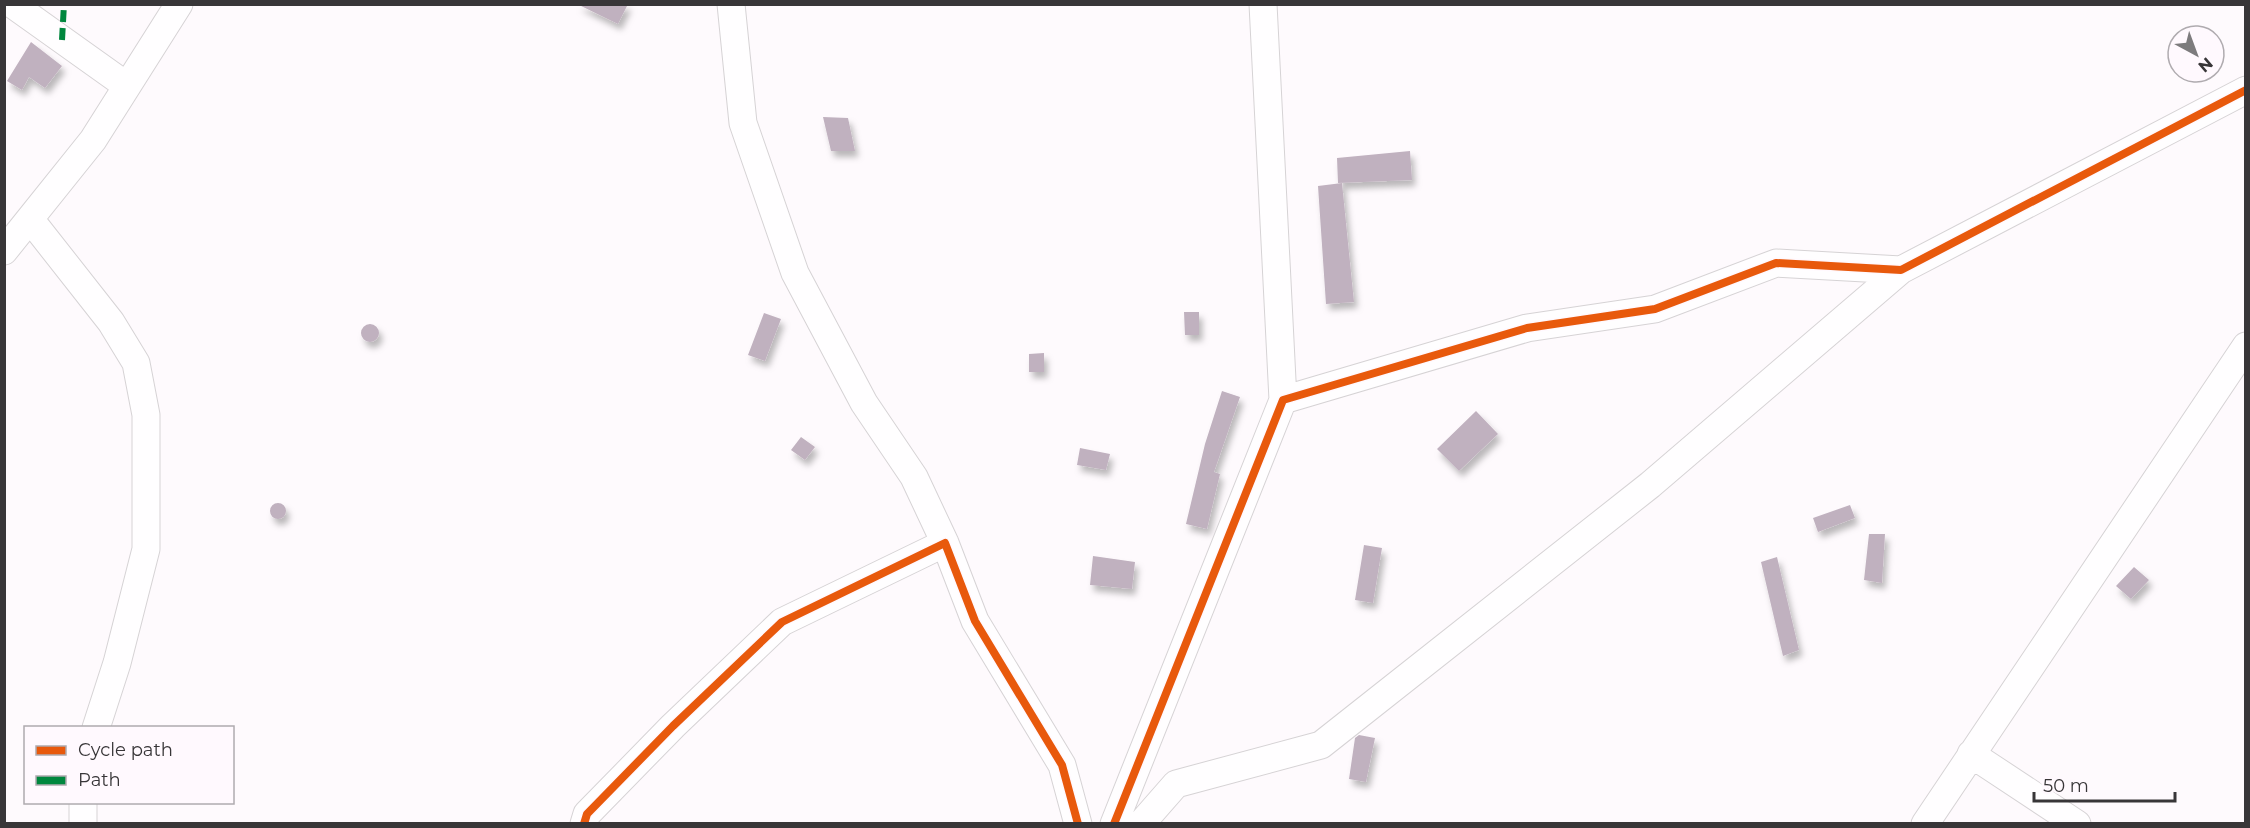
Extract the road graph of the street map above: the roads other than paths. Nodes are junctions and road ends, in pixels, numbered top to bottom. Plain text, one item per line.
1 (12, 4) edge
2 (179, 4) edge
3 (731, 4) edge
4 (1263, 4) edge
5 (127, 86) junction
6 (2246, 90) edge
7 (30, 219) junction
8 (4, 251) edge
9 (1901, 270) junction
10 (2244, 352) edge
11 (1283, 400) junction
12 (945, 543) junction
13 (97, 726) edge
14 (1971, 754) junction
15 (83, 804) edge
16 (83, 824) edge
17 (584, 824) edge
18 (1078, 824) edge
19 (1114, 824) edge
20 (1141, 824) edge
21 (1925, 824) edge
22 (2077, 824) edge

1 - 5 street
2 - 5 street
3 - 12 street
4 - 11 street
5 - 7 street
6 - 9 street
7 - 8 street
7 - 13 street
9 - 11 street
9 - 20 street
10 - 14 street
11 - 19 street
12 - 17 street
12 - 18 street
14 - 21 street
14 - 22 street
15 - 16 street

